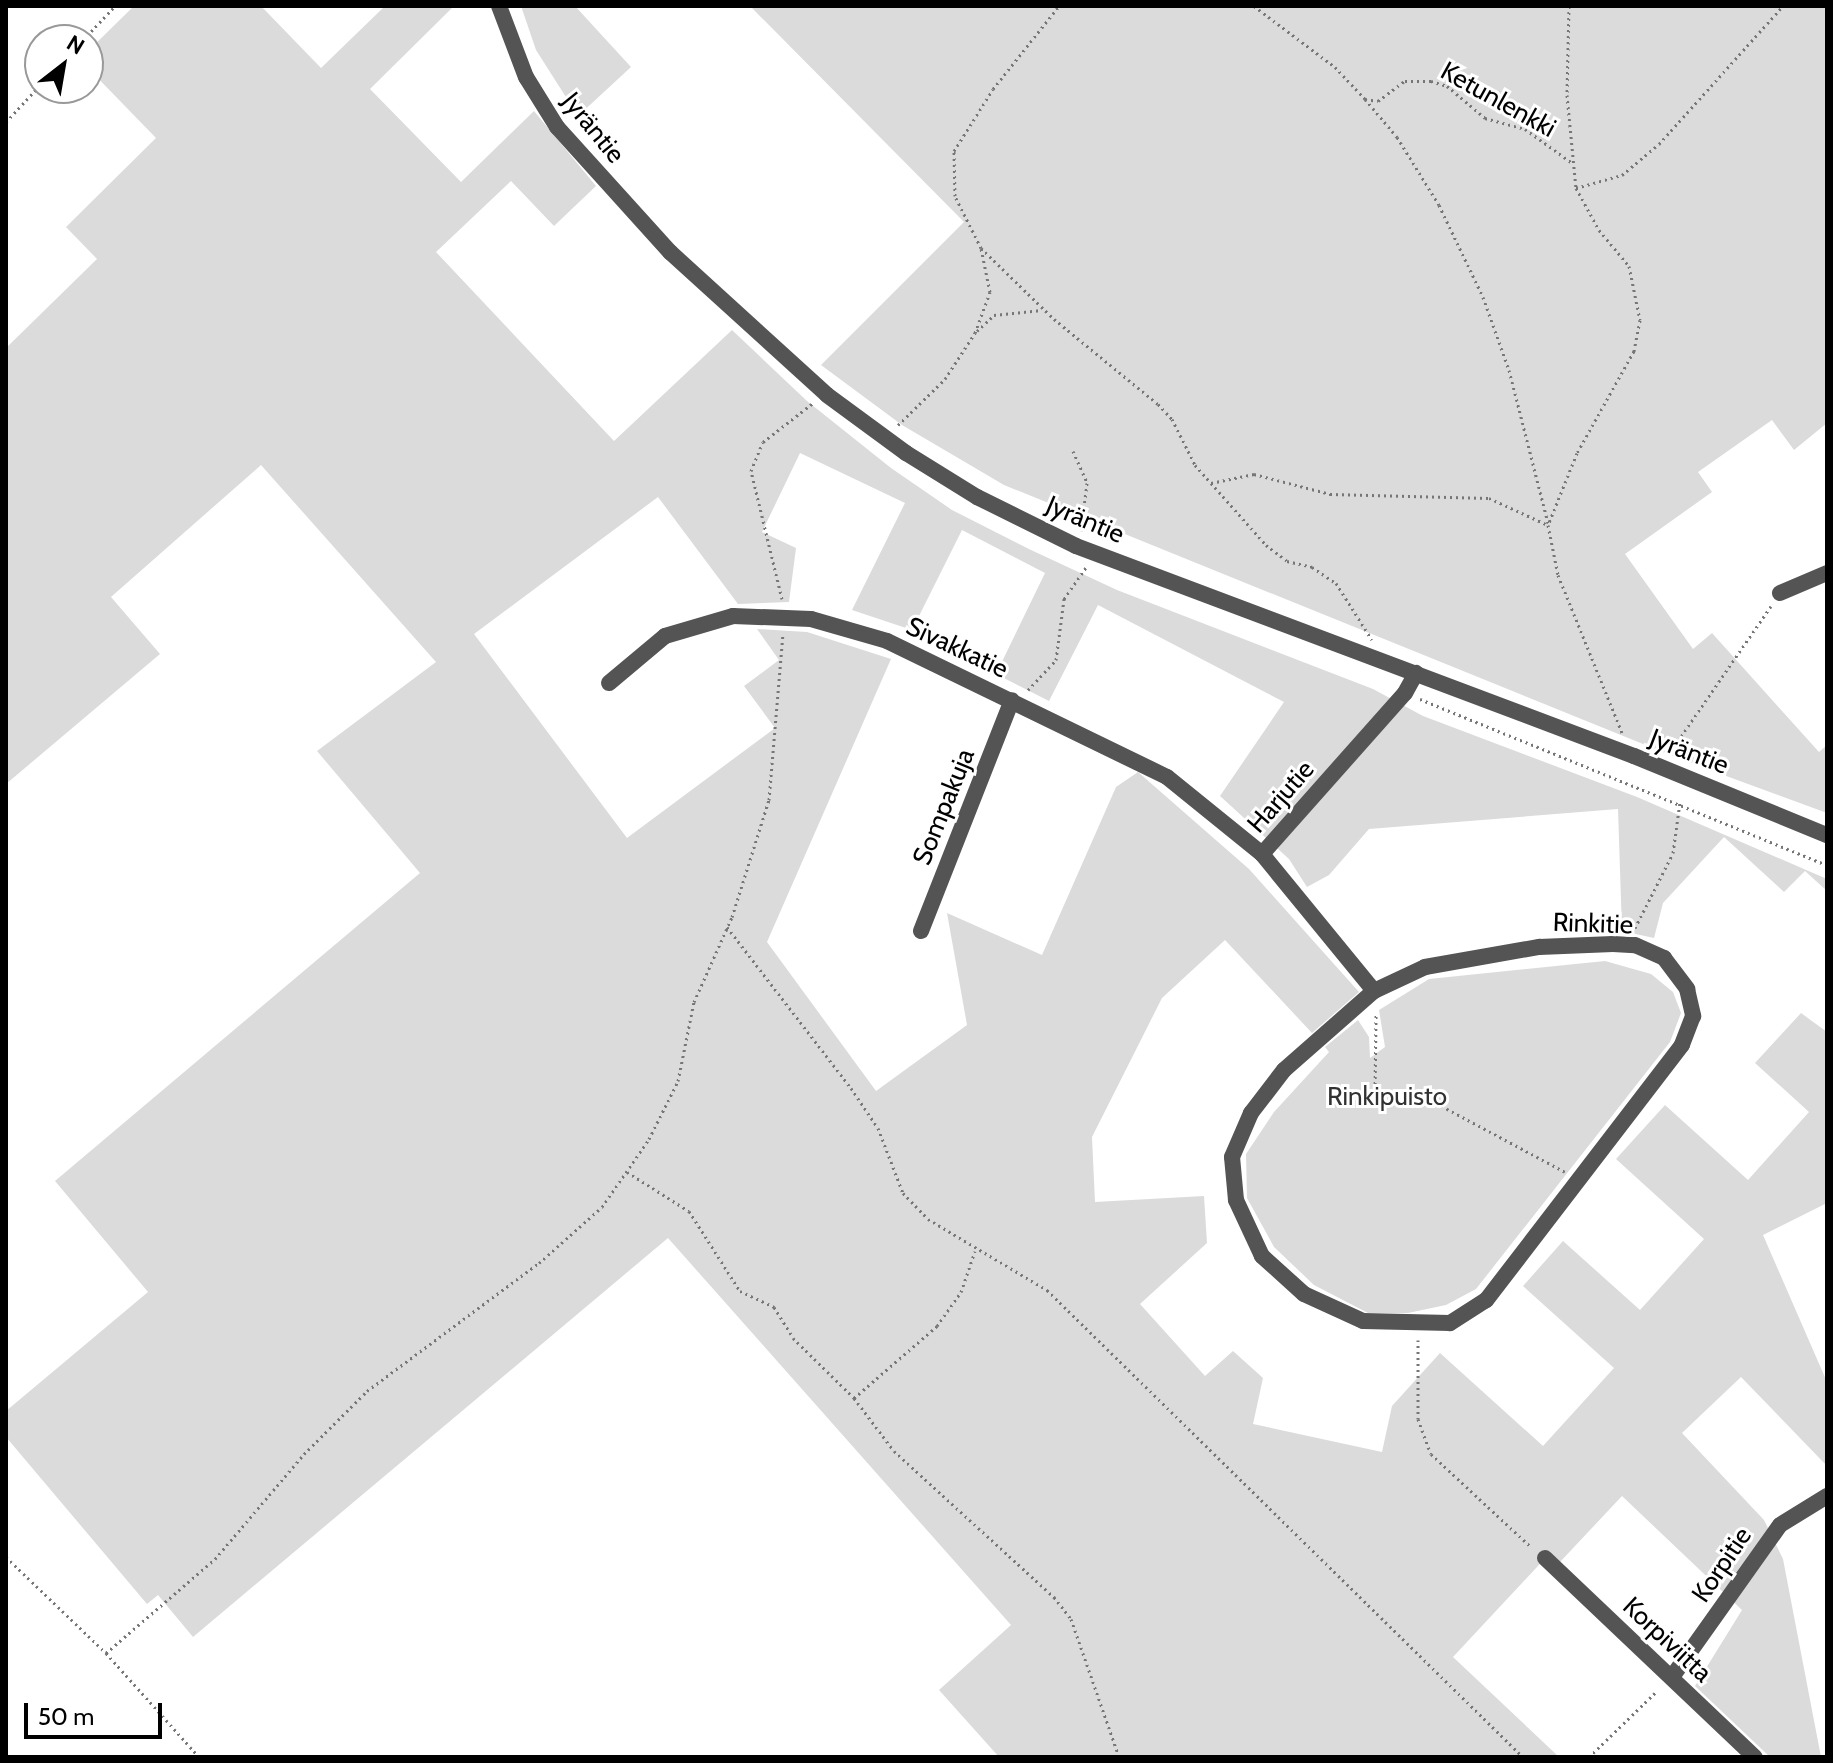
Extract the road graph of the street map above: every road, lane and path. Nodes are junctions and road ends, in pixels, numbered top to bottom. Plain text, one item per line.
1 (115, 6) edge
2 (499, 6) edge
3 (1059, 6) edge
4 (1254, 6) edge
5 (1569, 6) edge
6 (1783, 6) edge
7 (98, 24) edge
8 (1365, 99) junction
9 (24, 102) edge
10 (6, 122) edge
11 (1571, 162) junction
12 (1576, 188) junction
13 (981, 248) junction
14 (1045, 310) junction
15 (975, 333) junction
16 (827, 395) junction
17 (878, 436) junction
18 (1073, 451) dead end
19 (1211, 483) junction
20 (1548, 525) junction
21 (1076, 546) junction
22 (1094, 552) junction
23 (1827, 573) edge
24 (1780, 593) joint
25 (784, 618) junction
26 (1384, 661) junction
27 (1416, 673) junction
28 (609, 683) dead end
29 (1405, 693) junction
30 (1016, 702) junction
31 (1634, 756) junction
32 (1663, 767) junction
33 (1680, 802) junction
34 (1827, 835) edge
35 (1262, 854) junction
36 (1827, 865) edge
37 (727, 927) junction
38 (921, 931) dead end
39 (1635, 945) junction
40 (1372, 993) junction
41 (1375, 1090) dead end
42 (1436, 1103) dead end
43 (627, 1172) junction
44 (1578, 1180) junction
45 (975, 1251) junction
46 (1419, 1325) junction
47 (854, 1398) junction
48 (1827, 1496) edge
49 (6, 1557) edge
50 (1545, 1558) joint
51 (106, 1653) junction
52 (1672, 1677) junction
53 (199, 1757) edge
54 (1119, 1757) edge
55 (1523, 1757) edge
56 (1589, 1757) edge
57 (1755, 1757) edge

1 - 7 path
2 - 16 street, Jyräntie
3 - 13 path
4 - 8 path
5 - 11 path
6 - 12 path
8 - 11 path, Ketunlenkki
8 - 20 path
9 - 10 path
11 - 12 path
12 - 20 path
13 - 14 path
13 - 15 path
14 - 15 path
14 - 19 path
15 - 17 path
16 - 17 street, Jyräntie
16 - 25 path
17 - 21 street, Jyräntie
18 - 21 path
19 - 20 path
19 - 26 path
20 - 31 path
21 - 22 street, Jyräntie
22 - 26 street, Jyräntie
22 - 30 path
23 - 24 street
24 - 32 path
25 - 28 street, Sivakkatie
25 - 30 street, Sivakkatie
25 - 37 path
26 - 27 street, Jyräntie
27 - 29 street, Harjutie
27 - 31 street, Jyräntie
29 - 33 path
29 - 35 street, Harjutie
30 - 35 street, Sivakkatie
30 - 38 street, Sompakuja
31 - 32 street, Jyräntie
32 - 34 street, Jyräntie
33 - 36 path
33 - 39 path
35 - 40 street, Harjutie
37 - 43 path
37 - 45 path
39 - 40 street, Rinkitie
39 - 44 street, Rinkitie
40 - 41 path
40 - 46 street, Rinkitie
42 - 44 path
43 - 47 path
43 - 51 path
44 - 46 street, Rinkitie
45 - 47 path
45 - 55 path
46 - 50 path
47 - 54 path
48 - 52 street, Korpitie
49 - 51 path
50 - 52 street, Korpiviitta
51 - 53 path
52 - 56 path
52 - 57 street, Korpiviitta

